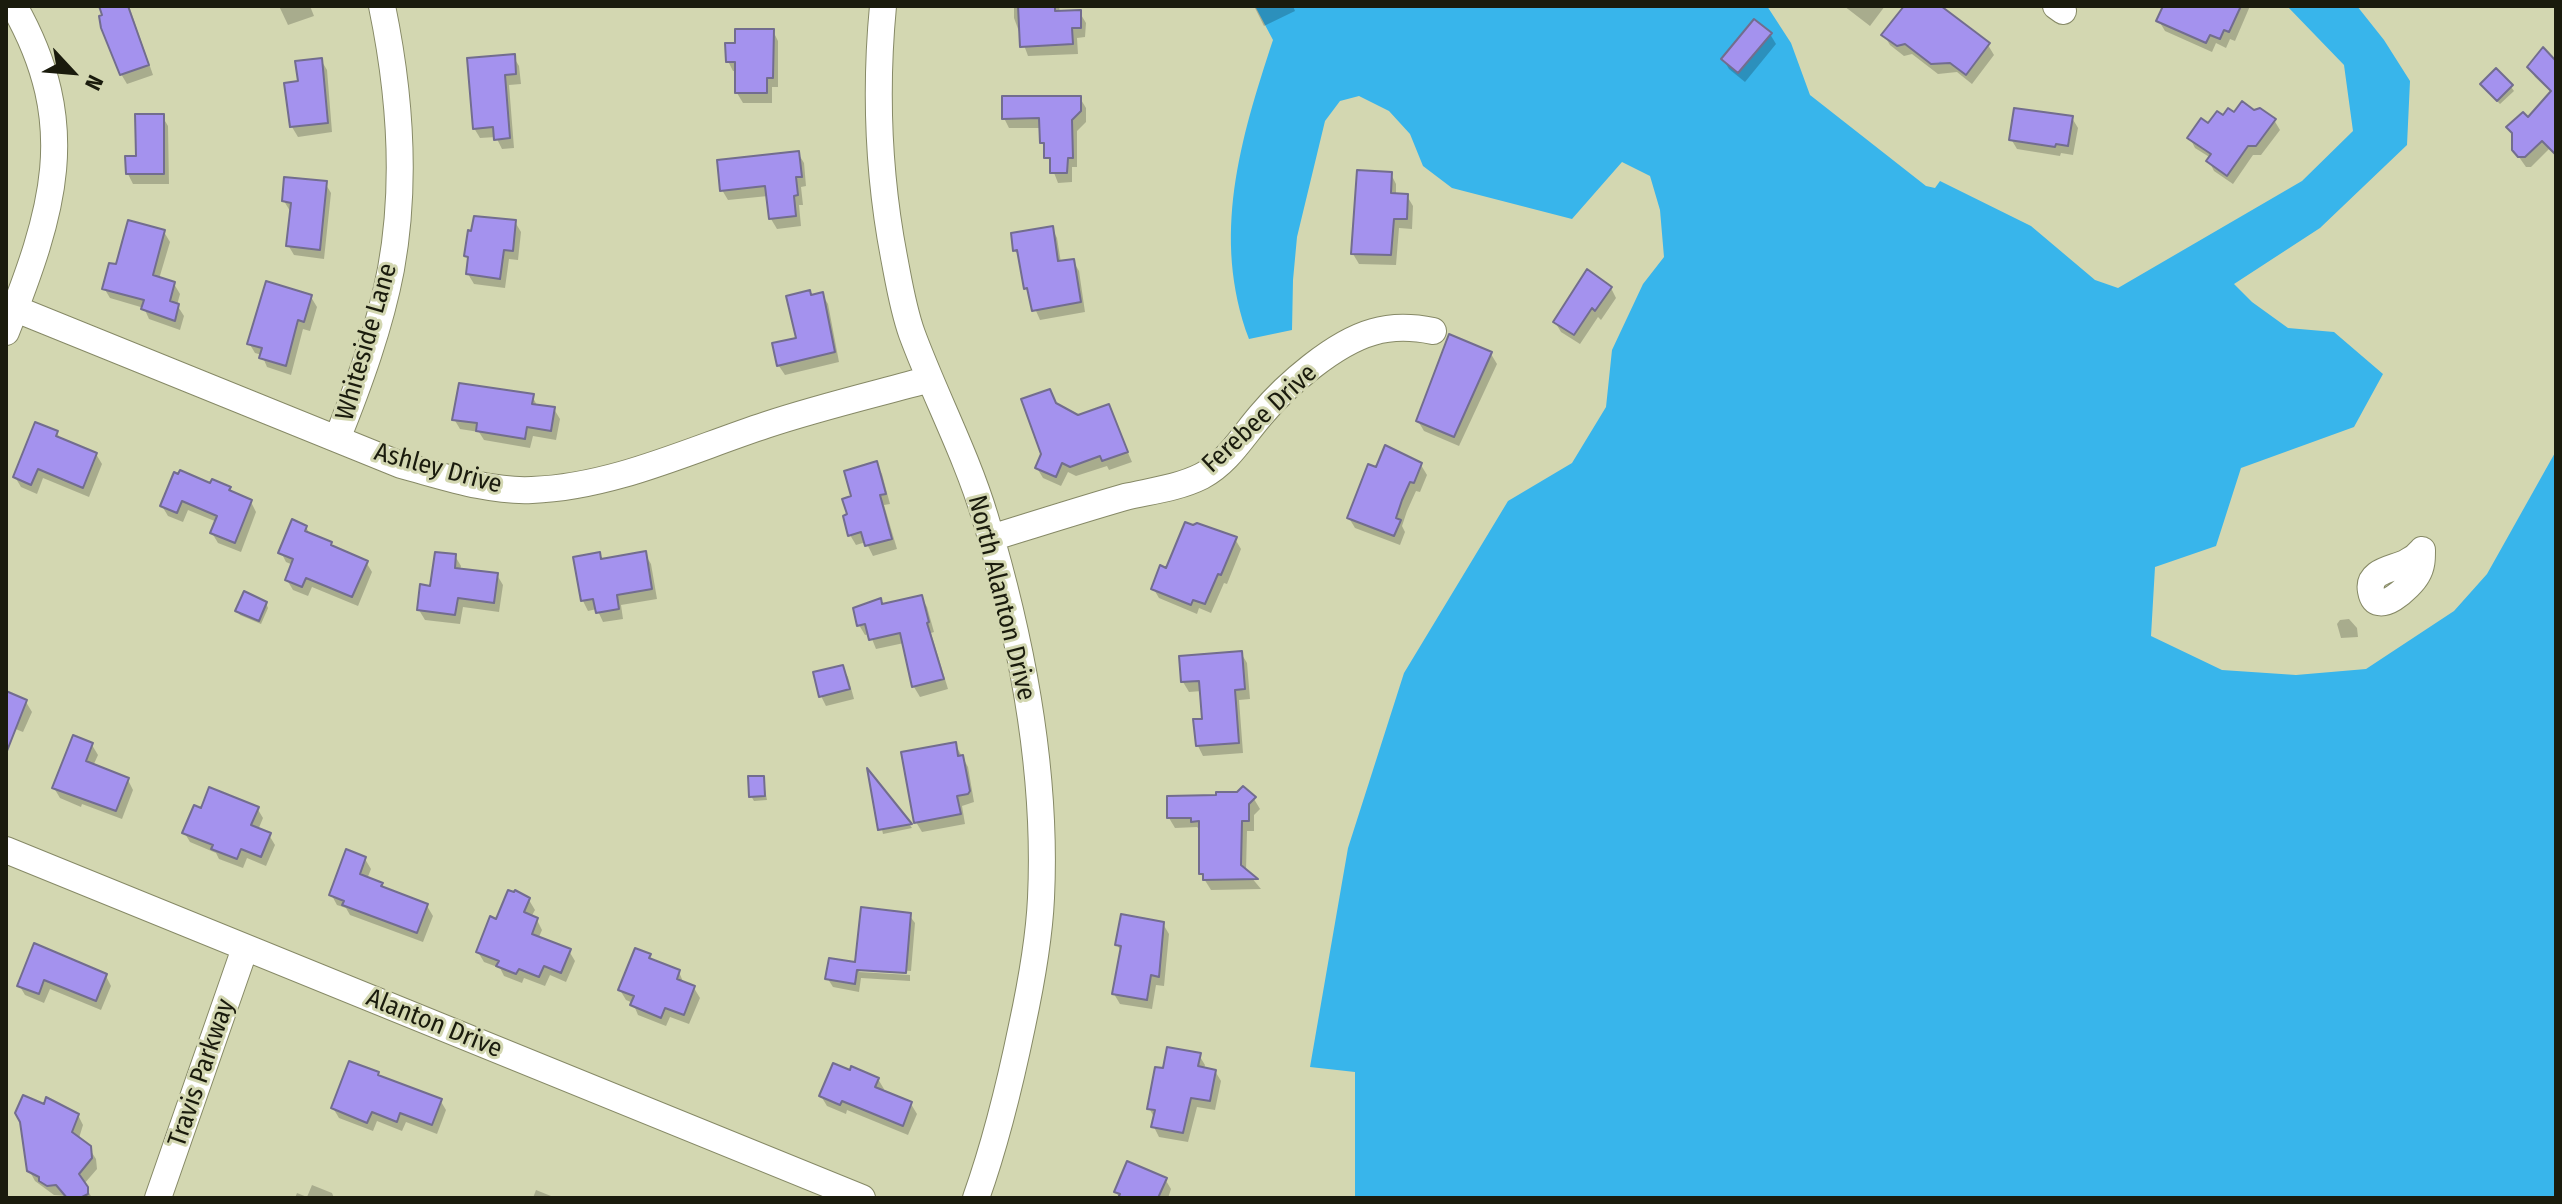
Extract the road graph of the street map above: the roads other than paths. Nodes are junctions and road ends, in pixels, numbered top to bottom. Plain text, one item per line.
1 (14, 6) edge
2 (382, 6) edge
3 (883, 6) edge
4 (9, 315) edge
5 (1433, 331) dead end
6 (930, 379) junction
7 (337, 439) junction
8 (991, 538) junction
9 (6, 850) edge
10 (245, 948) junction
11 (158, 1198) edge
12 (862, 1198) edge
13 (976, 1198) edge

1 - 4 street
2 - 7 street, Whiteside Lane
3 - 6 street, North Alanton Drive
4 - 7 street, Ashley Drive
5 - 8 street, Ferebee Drive
6 - 7 street, Ashley Drive
6 - 8 street, North Alanton Drive
8 - 13 street, North Alanton Drive
9 - 10 street, Alanton Drive
10 - 11 street, Travis Parkway
10 - 12 street, Alanton Drive

